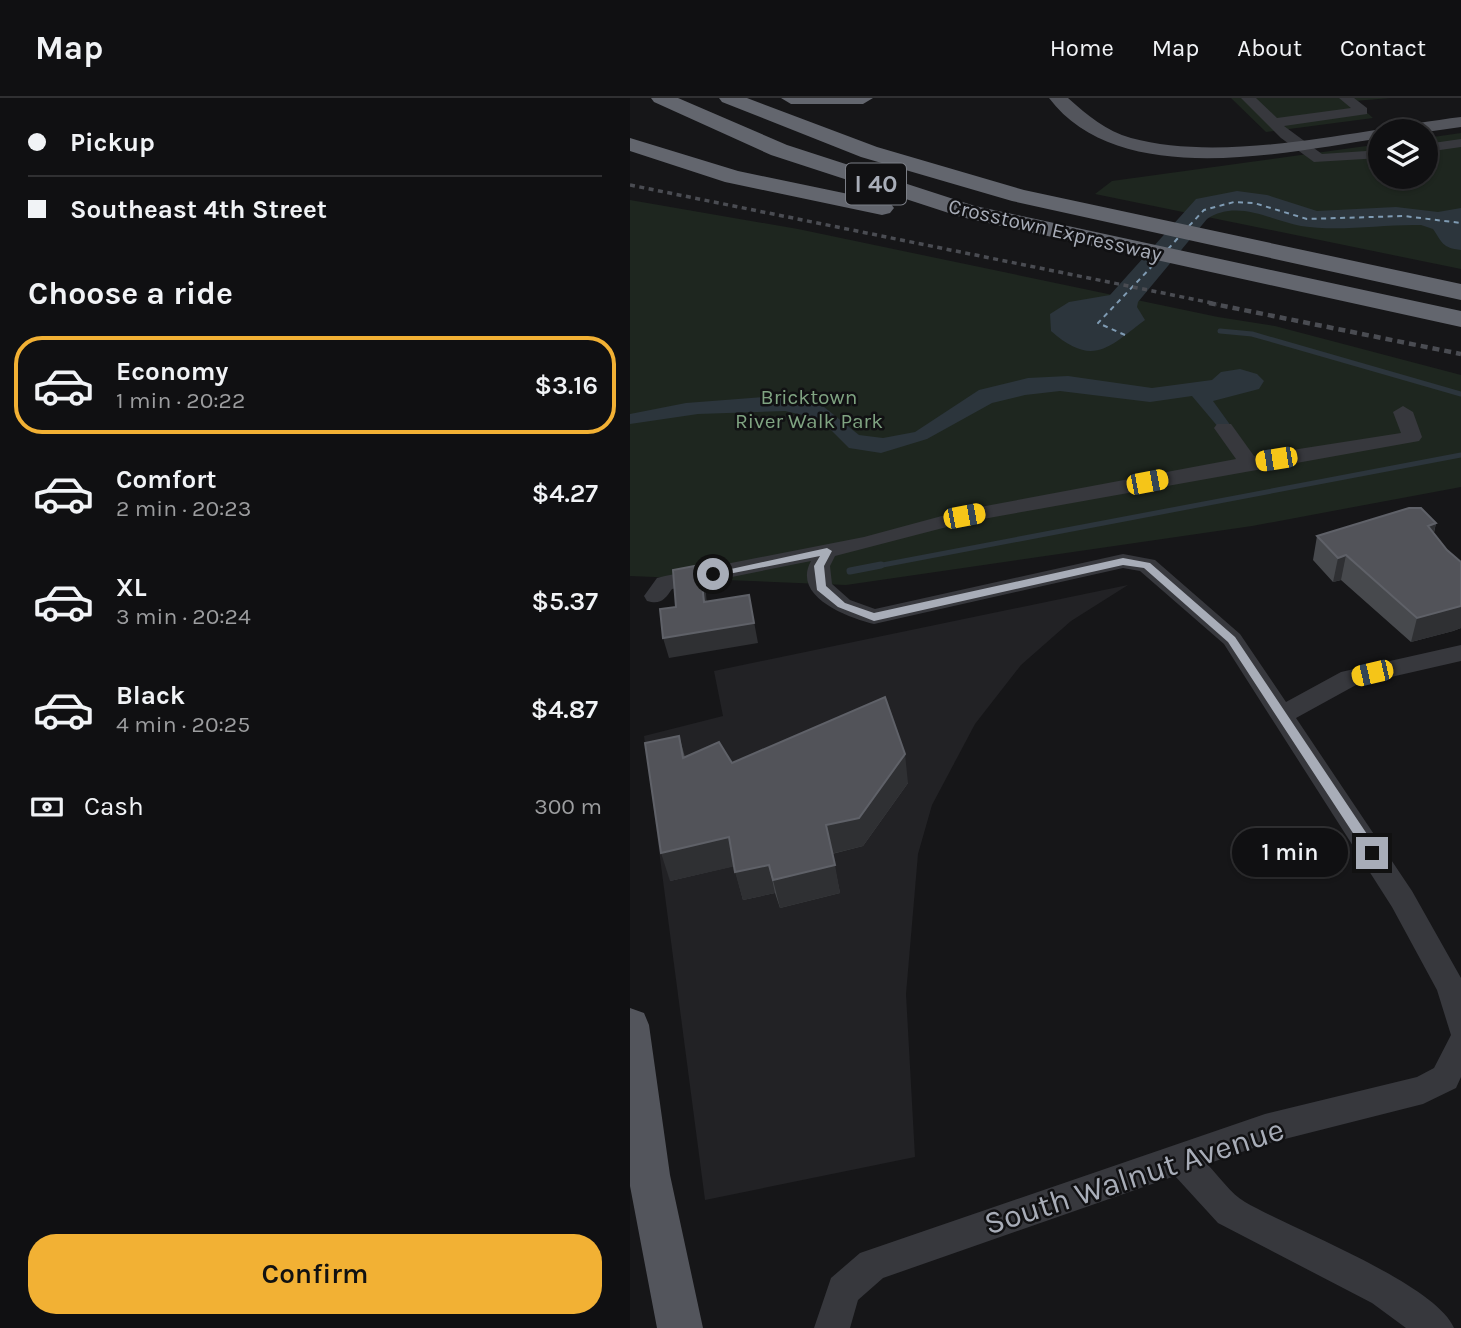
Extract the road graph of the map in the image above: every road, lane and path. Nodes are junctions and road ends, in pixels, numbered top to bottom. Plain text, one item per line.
1 (661, 98) edge
2 (729, 98) edge
3 (791, 98) edge
4 (863, 98) edge
5 (1058, 98) edge
6 (1346, 98) edge
7 (1253, 103) edge
8 (1281, 105) dead end
9 (1273, 122) junction
10 (1461, 122) edge
11 (630, 125) edge
12 (1438, 125) edge
13 (1368, 135) edge
14 (1301, 143) junction
15 (1461, 143) edge
16 (630, 144) edge
17 (1438, 146) edge
18 (1368, 155) edge
19 (955, 222) junction
20 (1101, 242) junction
21 (1461, 292) edge
22 (1461, 319) edge
23 (1403, 412) dead end
24 (1224, 428) dead end
25 (1249, 463) junction
26 (827, 551) junction
27 (655, 596) dead end
28 (1461, 653) edge
29 (1282, 715) junction
30 (630, 1025) edge
31 (1460, 1041) edge
32 (1180, 1158) junction
33 (680, 1328) edge
34 (832, 1328) edge
35 (1436, 1328) edge

1 - 20 highway, Crosstown Expressway / I 40
2 - 21 highway, Crosstown Expressway / I 40
3 - 4 highway
5 - 14 main road
6 - 9 street
7 - 8 street
7 - 9 street
9 - 14 street
10 - 12 main road
11 - 19 highway
13 - 14 main road
14 - 18 street
15 - 17 street
16 - 19 highway
19 - 20 highway
20 - 22 highway, Crosstown Expressway / I 40
23 - 25 street
24 - 25 street
25 - 26 street
26 - 27 street
26 - 29 street
28 - 29 street
29 - 31 street
30 - 33 main road
31 - 32 street, South Walnut Avenue
32 - 34 street, South Walnut Avenue
32 - 35 street

